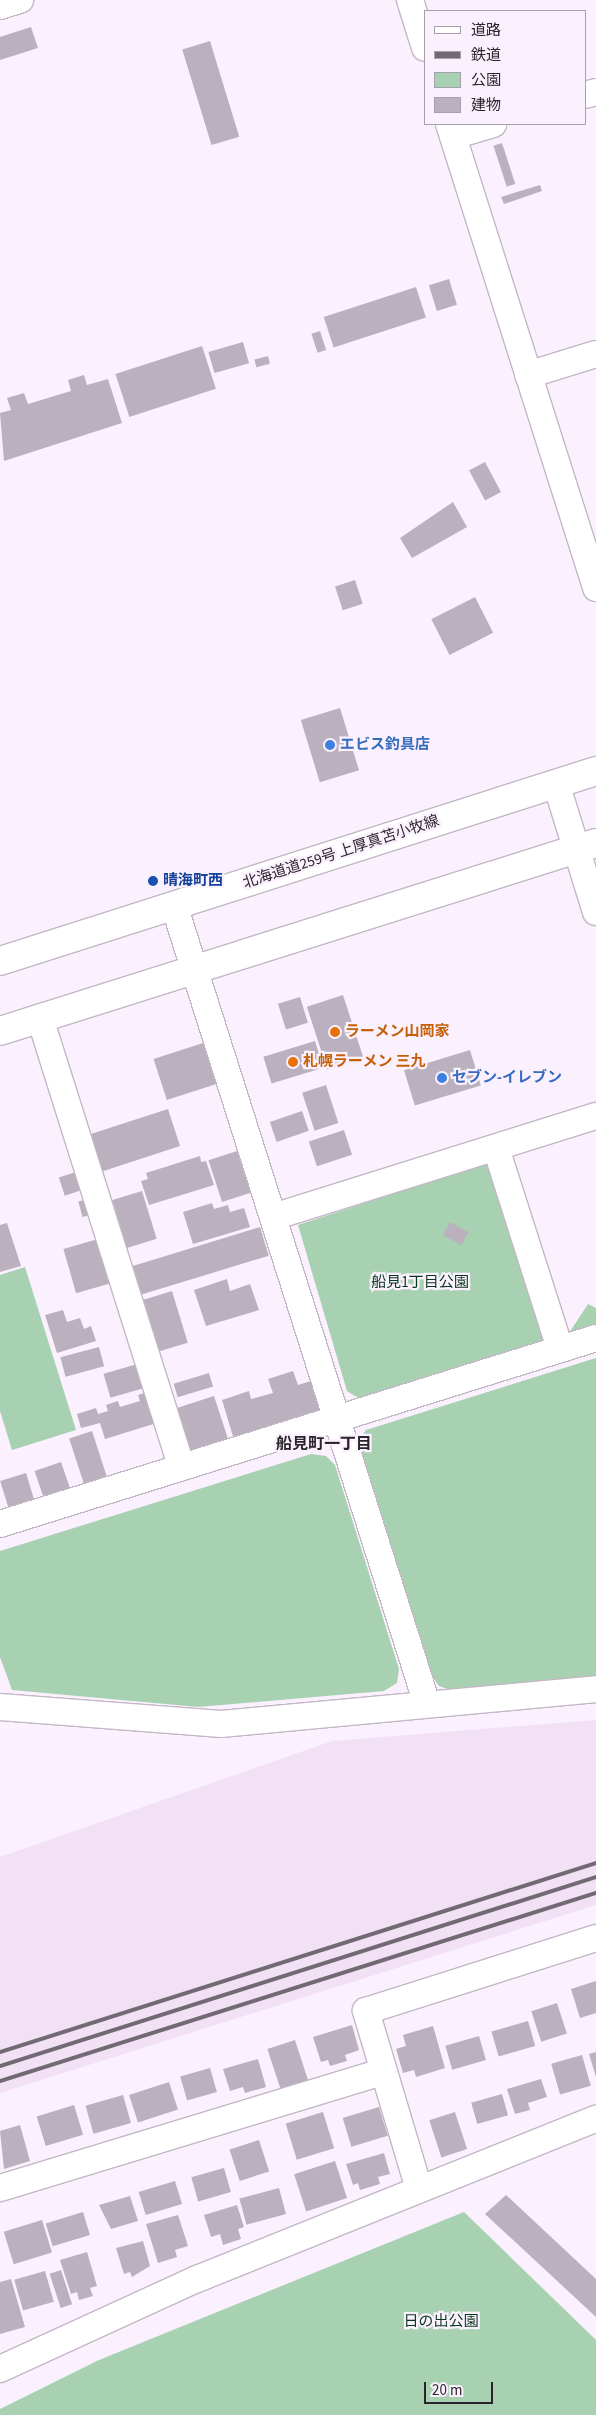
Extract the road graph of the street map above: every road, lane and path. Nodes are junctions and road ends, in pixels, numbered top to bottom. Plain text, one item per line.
1 (20, 0) edge
2 (410, 0) edge
3 (0, 6) edge
4 (424, 45) edge
5 (486, 125) edge
6 (451, 130) edge
7 (596, 354) edge
8 (528, 375) junction
9 (596, 588) edge
10 (596, 771) edge
11 (556, 783) junction
12 (586, 846) edge
13 (174, 905) junction
14 (596, 912) edge
15 (0, 961) edge
16 (195, 971) junction
17 (40, 1018) junction
18 (0, 1031) edge
19 (596, 1116) edge
20 (496, 1148) junction
21 (273, 1217) junction
22 (596, 1338) edge
23 (560, 1349) junction
24 (336, 1419) junction
25 (182, 1467) junction
26 (0, 1524) edge
27 (596, 1690) edge
28 (426, 1704) junction
29 (0, 1707) edge
30 (596, 1938) edge
31 (382, 2072) junction
32 (596, 2119) edge
33 (0, 2188) edge
34 (419, 2189) junction
35 (0, 2369) edge

1 - 3 street
2 - 4 street
5 - 6 street
6 - 8 street
7 - 8 street
8 - 9 street
10 - 11 main road, 北海道道259号 上厚真苫小牧線
11 - 12 street
11 - 13 main road, 北海道道259号 上厚真苫小牧線
12 - 14 street
12 - 16 main road
13 - 15 main road, 北海道道259号 上厚真苫小牧線
13 - 16 street
16 - 17 main road
16 - 21 street
17 - 18 main road
17 - 25 street
19 - 20 street
20 - 21 street
20 - 23 street
21 - 24 street
22 - 23 street
23 - 24 street
24 - 25 street
24 - 28 street
25 - 26 street
27 - 28 street
28 - 29 street
30 - 31 street
31 - 33 street
31 - 34 street
32 - 34 street
34 - 35 street

